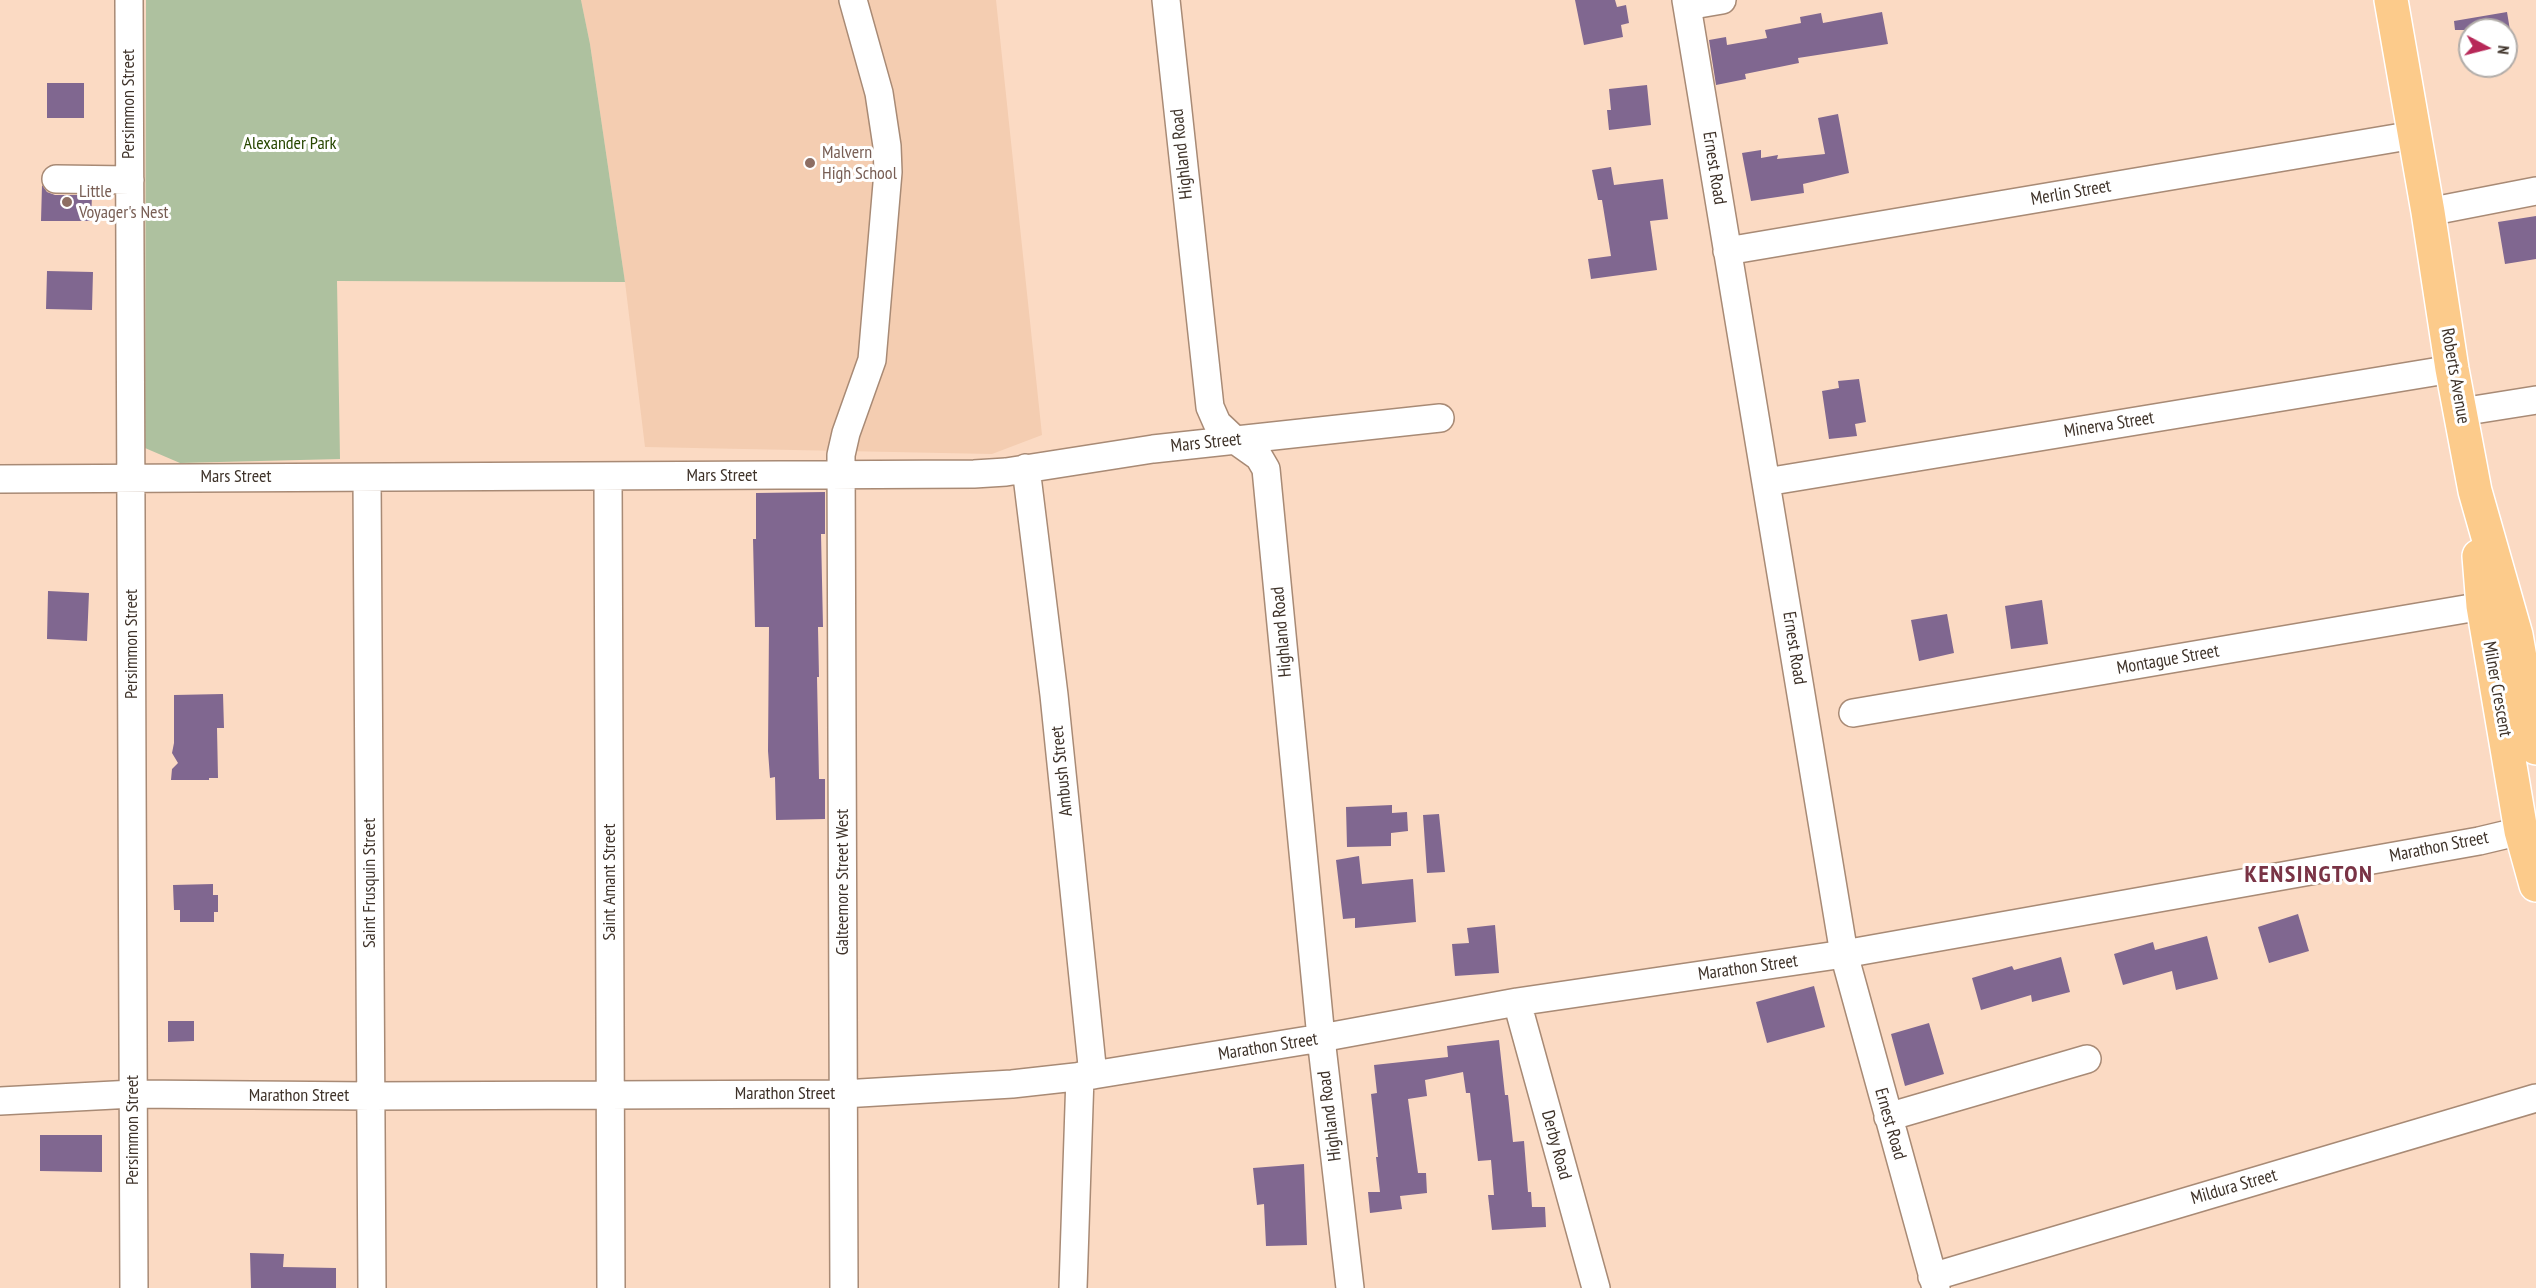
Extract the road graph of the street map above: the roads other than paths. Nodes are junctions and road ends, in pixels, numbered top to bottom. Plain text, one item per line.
1 (129, 0) edge
2 (853, 0) edge
3 (1166, 0) edge
4 (1722, 0) edge
5 (2391, 0) edge
6 (1687, 3) edge
7 (2414, 135) junction
8 (56, 179) dead end
9 (130, 180) junction
10 (2536, 190) edge
11 (2428, 212) junction
12 (1727, 250) junction
13 (2452, 369) junction
14 (2536, 400) edge
15 (2461, 412) junction
16 (1440, 418) dead end
17 (1235, 440) junction
18 (1026, 468) junction
19 (131, 476) junction
20 (842, 476) junction
21 (608, 477) junction
22 (0, 478) edge
23 (368, 478) junction
24 (1767, 482) junction
25 (2475, 491) junction
26 (2483, 606) junction
27 (2526, 630) edge
28 (1853, 713) dead end
29 (2536, 748) edge
30 (2528, 826) edge
31 (2536, 885) edge
32 (1844, 954) junction
33 (1516, 1002) junction
34 (1321, 1038) junction
35 (2087, 1059) dead end
36 (1086, 1076) junction
37 (843, 1094) junction
38 (133, 1095) junction
39 (610, 1095) junction
40 (371, 1096) junction
41 (2536, 1098) edge
42 (0, 1101) edge
43 (1888, 1118) junction
44 (1934, 1282) edge
45 (134, 1288) edge
46 (372, 1288) edge
47 (611, 1288) edge
48 (844, 1288) edge
49 (1073, 1288) edge
50 (1350, 1288) edge
51 (1596, 1288) edge

1 - 9 street, Persimmon Street
2 - 20 street, Galteemore Street West
3 - 17 street, Highland Road
4 - 6 street
5 - 7 main road, Roberts Avenue
6 - 12 street, Ernest Road
7 - 11 main road, Roberts Avenue
7 - 12 street, Merlin Street
8 - 9 street
9 - 19 street, Persimmon Street
10 - 11 street
11 - 13 main road, Roberts Avenue
12 - 24 street, Ernest Road
13 - 15 main road, Roberts Avenue
13 - 24 street, Minerva Street
14 - 15 street
15 - 25 main road, Roberts Avenue
16 - 17 street, Mars Street
17 - 18 street, Mars Street
17 - 34 street, Highland Road
18 - 20 street, Mars Street
18 - 36 street, Ambush Street
19 - 22 street, Mars Street
19 - 23 street, Mars Street
19 - 38 street, Persimmon Street
20 - 21 street, Mars Street
20 - 37 street, Galteemore Street West
21 - 23 street, Mars Street
21 - 39 street, Saint Amant Street
23 - 40 street, Saint Frusquin Street
24 - 32 street, Ernest Road
25 - 26 main road, Milner Crescent
25 - 27 main road, Roberts Avenue
26 - 28 street, Montague Street
26 - 30 main road, Milner Crescent
27 - 29 main road, Roberts Avenue
30 - 31 main road, Milner Crescent
30 - 32 street, Marathon Street
32 - 33 street, Marathon Street
32 - 43 street, Ernest Road
33 - 34 street, Marathon Street
33 - 51 street, Derby Road
34 - 36 street, Marathon Street
34 - 50 street, Highland Road
35 - 43 street
36 - 37 street, Marathon Street
36 - 49 street, Ambush Street
37 - 39 street, Marathon Street
37 - 48 street, Galteemore Street West
38 - 40 street, Marathon Street
38 - 42 street, Marathon Street
38 - 45 street, Persimmon Street
39 - 40 street, Marathon Street
39 - 47 street, Saint Amant Street
40 - 46 street, Saint Frusquin Street
41 - 44 street, Mildura Street
43 - 44 street, Ernest Road

